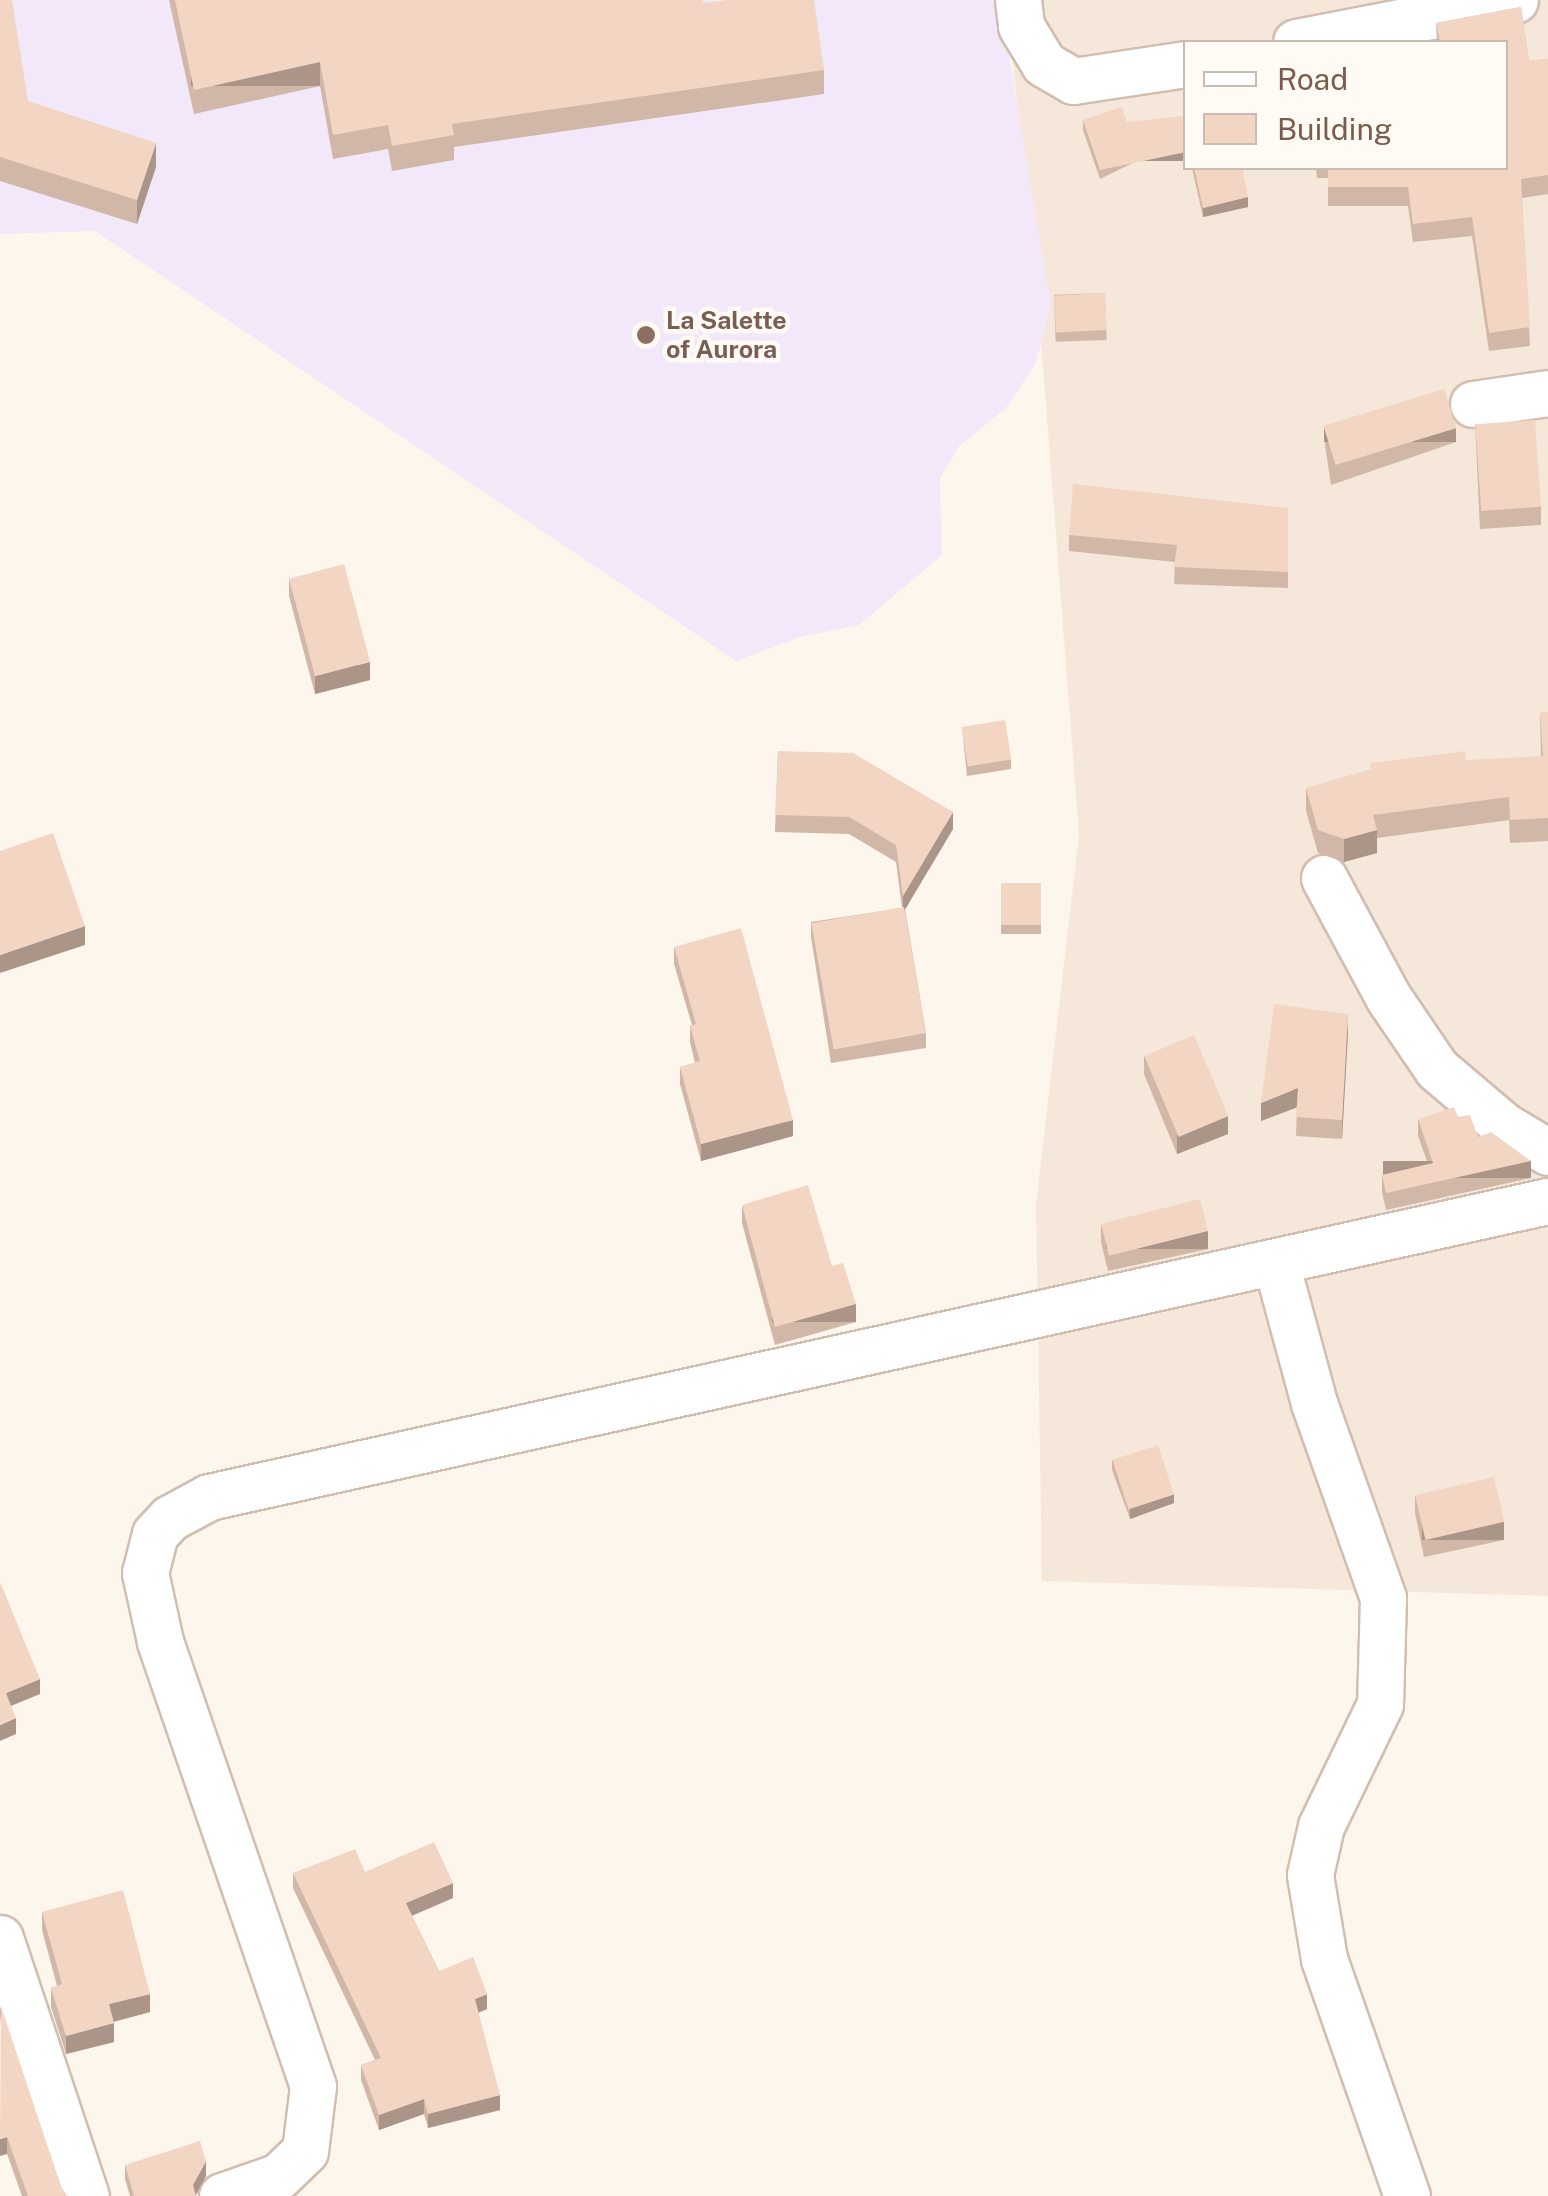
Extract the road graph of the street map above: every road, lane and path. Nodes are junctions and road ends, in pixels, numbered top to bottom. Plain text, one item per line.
1 (1515, 0) edge
2 (1020, 13) edge
3 (1306, 40) edge
4 (1183, 64) edge
5 (1548, 393) edge
6 (1473, 404) dead end
7 (1324, 878) dead end
8 (1548, 1152) edge
9 (1548, 1201) edge
10 (1276, 1263) junction
11 (0, 1938) edge
12 (86, 2196) edge
13 (222, 2196) edge
14 (1407, 2196) edge

1 - 3 street
2 - 4 street
5 - 6 street
7 - 8 street
9 - 10 street
10 - 13 street
10 - 14 street
11 - 12 street

